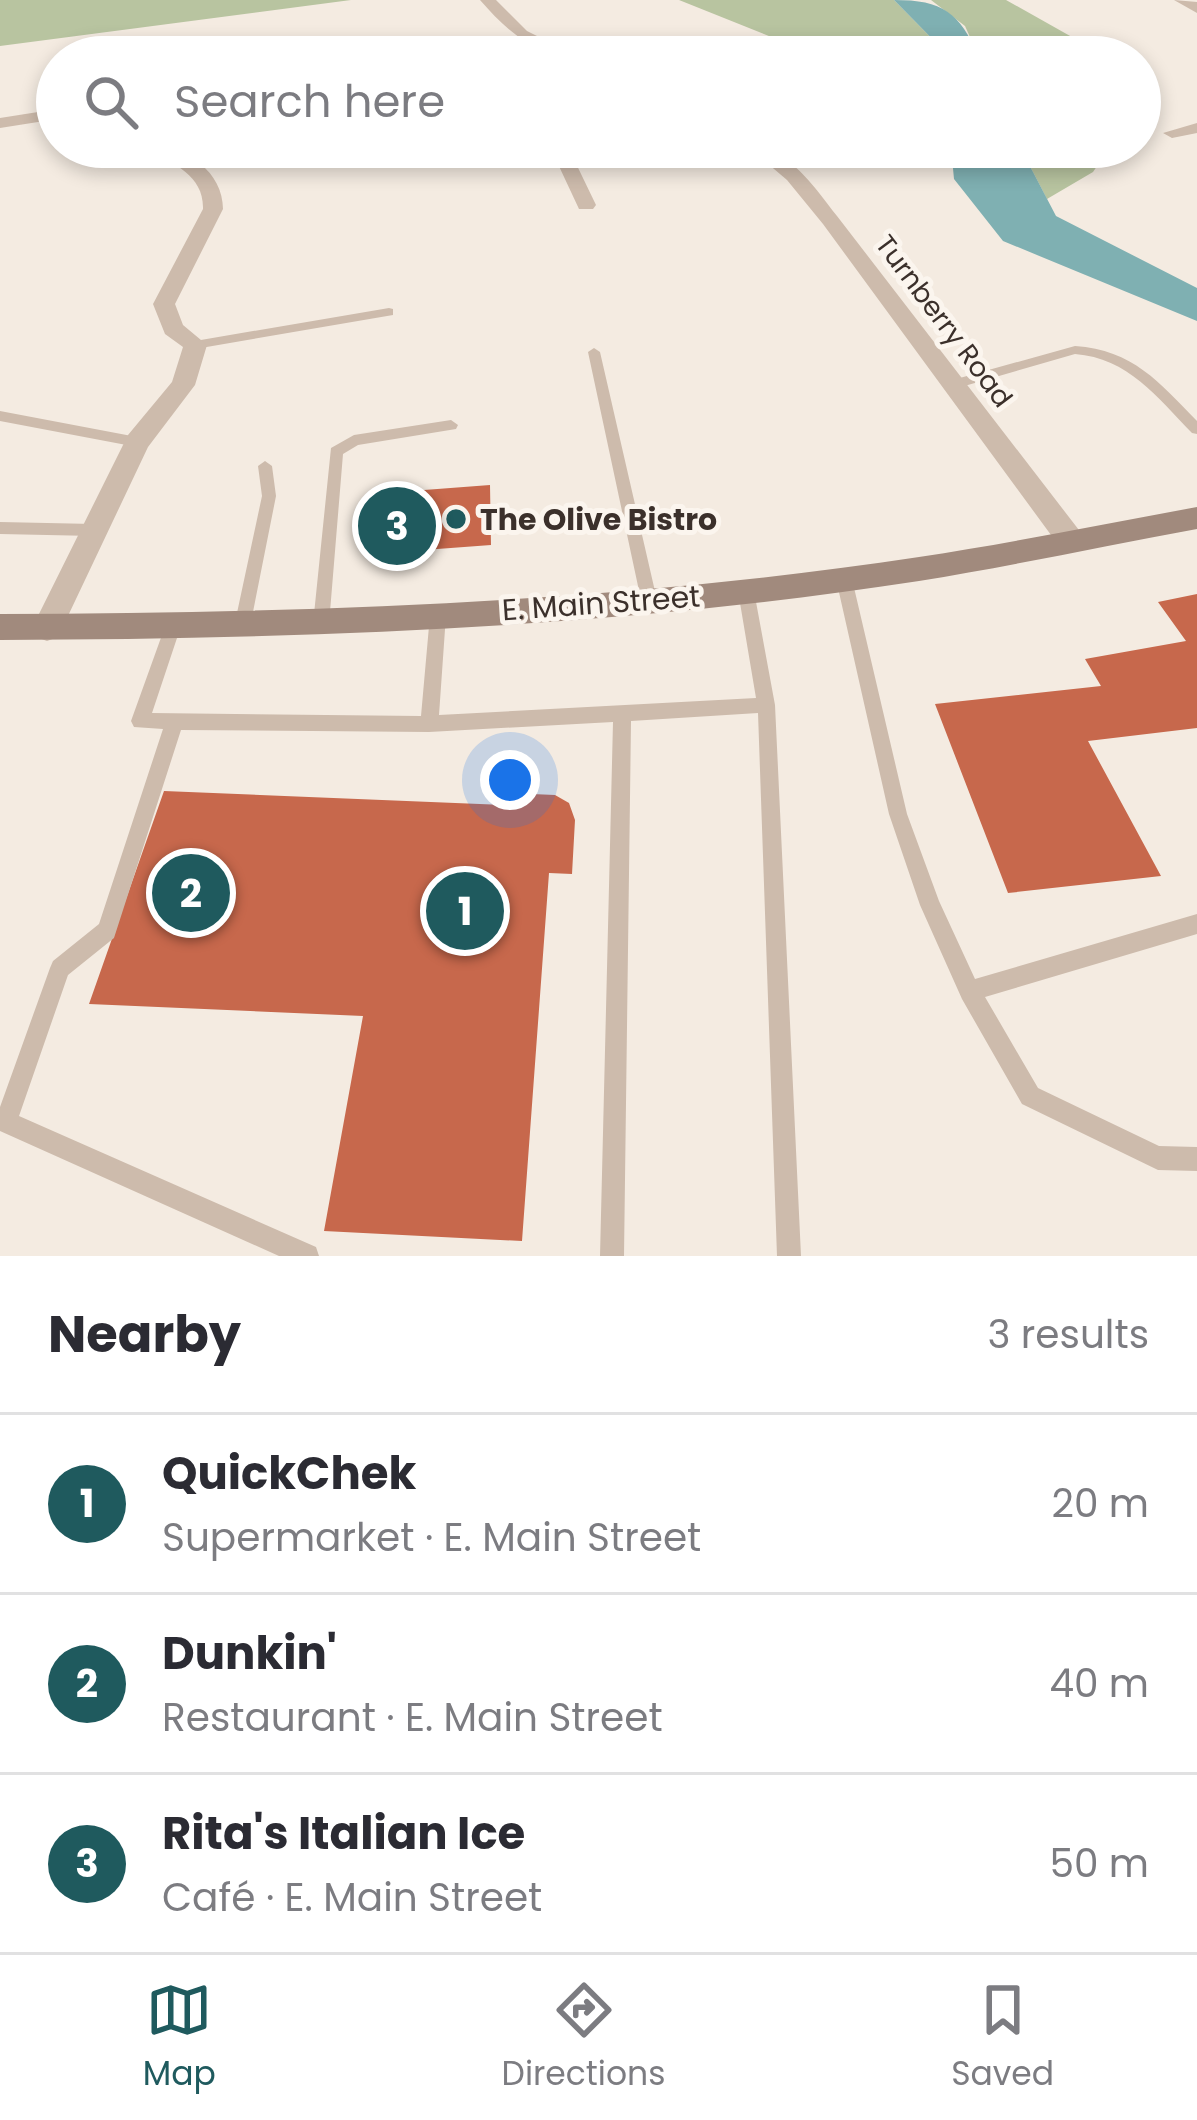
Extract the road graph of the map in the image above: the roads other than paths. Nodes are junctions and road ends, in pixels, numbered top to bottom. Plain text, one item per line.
1 (488, 0) edge
2 (1182, 0) edge
3 (1197, 8) edge
4 (525, 36) edge
5 (36, 117) edge
6 (0, 123) edge
7 (1197, 128) edge
8 (1172, 133) dead end
9 (192, 168) edge
10 (569, 168) edge
11 (784, 168) edge
12 (586, 205) dead end
13 (389, 311) dead end
14 (195, 345) junction
15 (595, 352) dead end
16 (954, 384) junction
17 (0, 416) edge
18 (451, 425) dead end
19 (1197, 429) edge
20 (137, 442) junction
21 (266, 466) dead end
22 (1197, 518) edge
23 (0, 528) edge
24 (94, 530) junction
25 (1072, 542) junction
26 (844, 579) junction
27 (746, 591) junction
28 (649, 600) junction
29 (438, 614) junction
30 (321, 624) junction
31 (172, 626) junction
32 (0, 627) edge
33 (242, 627) junction
34 (47, 628) junction
35 (766, 705) junction
36 (622, 713) junction
37 (175, 721) junction
38 (429, 724) junction
39 (1197, 924) edge
40 (970, 991) junction
41 (1197, 1160) edge
42 (307, 1256) edge
43 (612, 1256) edge
44 (789, 1256) edge

1 - 4 street
2 - 3 street
5 - 6 street
7 - 8 street
9 - 14 street
10 - 12 street
11 - 16 street, Turnberry Road
13 - 14 lane
14 - 20 street
15 - 28 lane
16 - 19 lane
16 - 25 street, Turnberry Road
17 - 20 lane
18 - 30 lane
20 - 24 street
21 - 33 lane
22 - 25 main road, E. Main Street
23 - 24 lane
24 - 34 street
25 - 26 main road, E. Main Street
26 - 27 main road, E. Main Street
26 - 40 lane
27 - 28 main road, E. Main Street
27 - 35 lane
28 - 29 main road, E. Main Street
29 - 30 main road, E. Main Street
29 - 38 lane
30 - 33 main road, E. Main Street
31 - 33 main road, E. Main Street
31 - 34 main road, E. Main Street
31 - 37 lane
32 - 34 main road, E. Main Street
35 - 36 lane
35 - 44 lane
36 - 38 lane
36 - 43 lane
37 - 38 lane
37 - 42 lane
39 - 40 lane
40 - 41 lane

